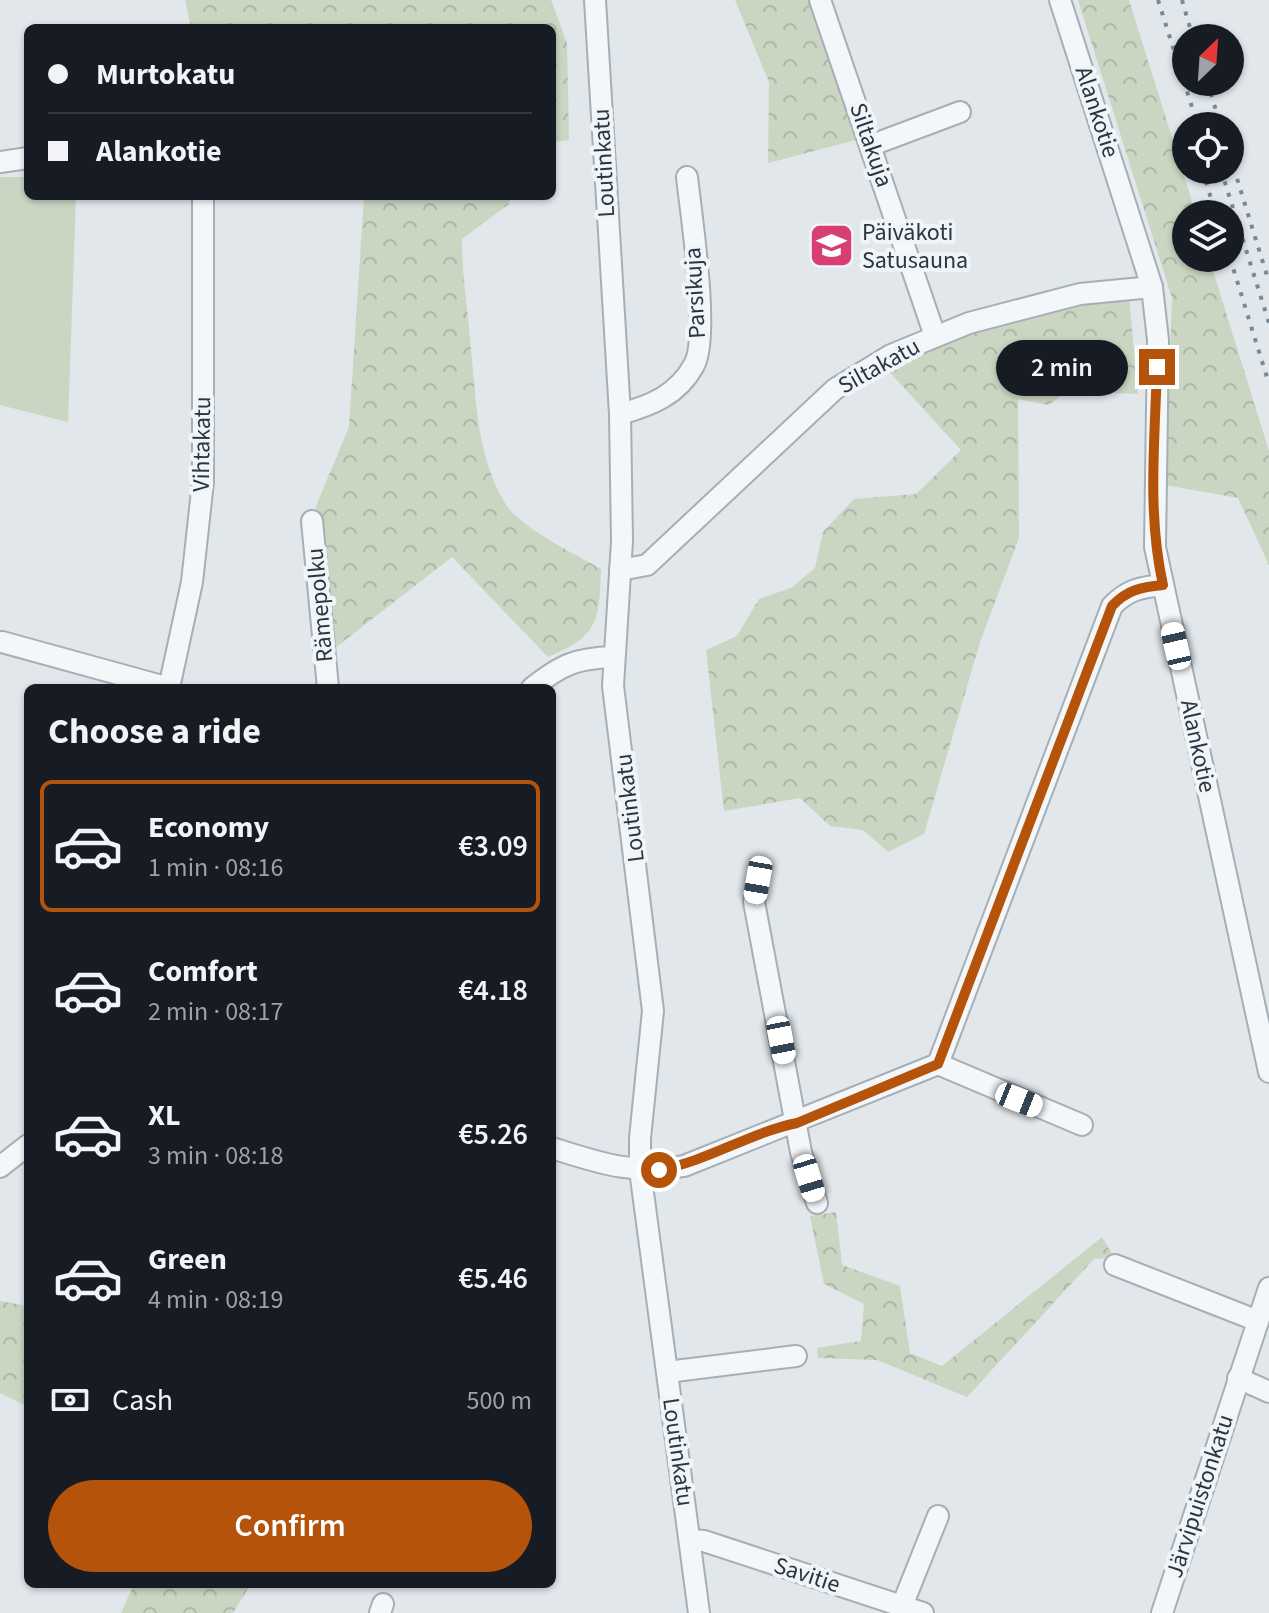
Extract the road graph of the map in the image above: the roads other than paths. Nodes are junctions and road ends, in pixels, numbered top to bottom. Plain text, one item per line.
1 (595, 0) edge
2 (820, 0) edge
3 (1060, 0) edge
4 (960, 112) dead end
5 (872, 145) junction
6 (24, 159) edge
7 (0, 162) edge
8 (687, 177) dead end
9 (203, 200) edge
10 (1152, 287) junction
11 (935, 336) junction
12 (620, 414) junction
13 (312, 521) dead end
14 (620, 570) junction
15 (1163, 585) junction
16 (2, 642) edge
17 (613, 657) junction
18 (154, 684) edge
19 (170, 684) edge
20 (328, 684) edge
21 (537, 684) edge
22 (758, 880) dead end
23 (938, 1064) junction
24 (1269, 1072) edge
25 (797, 1123) junction
26 (1082, 1125) dead end
27 (24, 1148) edge
28 (556, 1149) edge
29 (0, 1167) edge
30 (640, 1170) junction
31 (817, 1203) dead end
32 (1115, 1265) dead end
33 (1269, 1288) edge
34 (1258, 1321) junction
35 (796, 1356) dead end
36 (667, 1372) junction
37 (1238, 1378) junction
38 (1269, 1392) edge
39 (938, 1516) dead end
40 (690, 1540) junction
41 (902, 1606) junction
42 (699, 1613) edge
43 (923, 1613) edge
44 (1162, 1613) edge

1 - 12 street, Loutinkatu
2 - 5 street, Siltakuja
3 - 10 street, Alankotie
4 - 5 street
5 - 11 street, Siltakuja
6 - 7 street
8 - 12 street, Parsikuja
9 - 19 street, Vihtakatu
10 - 11 street, Siltakatu
10 - 15 street, Alankotie
11 - 14 street, Siltakatu
12 - 14 street, Loutinkatu
13 - 20 street, Rämepolku
14 - 17 street, Loutinkatu
15 - 23 street
15 - 24 street, Alankotie
16 - 18 street
17 - 21 street
17 - 30 street, Loutinkatu
22 - 25 street
23 - 25 street
23 - 26 street
25 - 30 street
25 - 31 street
27 - 29 street
28 - 30 street
30 - 36 street, Loutinkatu
32 - 34 street
33 - 34 street
34 - 37 street
35 - 36 street
36 - 40 street, Loutinkatu
37 - 38 street
37 - 44 street, Järvipuistonkatu
39 - 41 street
40 - 41 street, Savitie
40 - 42 street, Loutinkatu
41 - 43 street, Savitie

